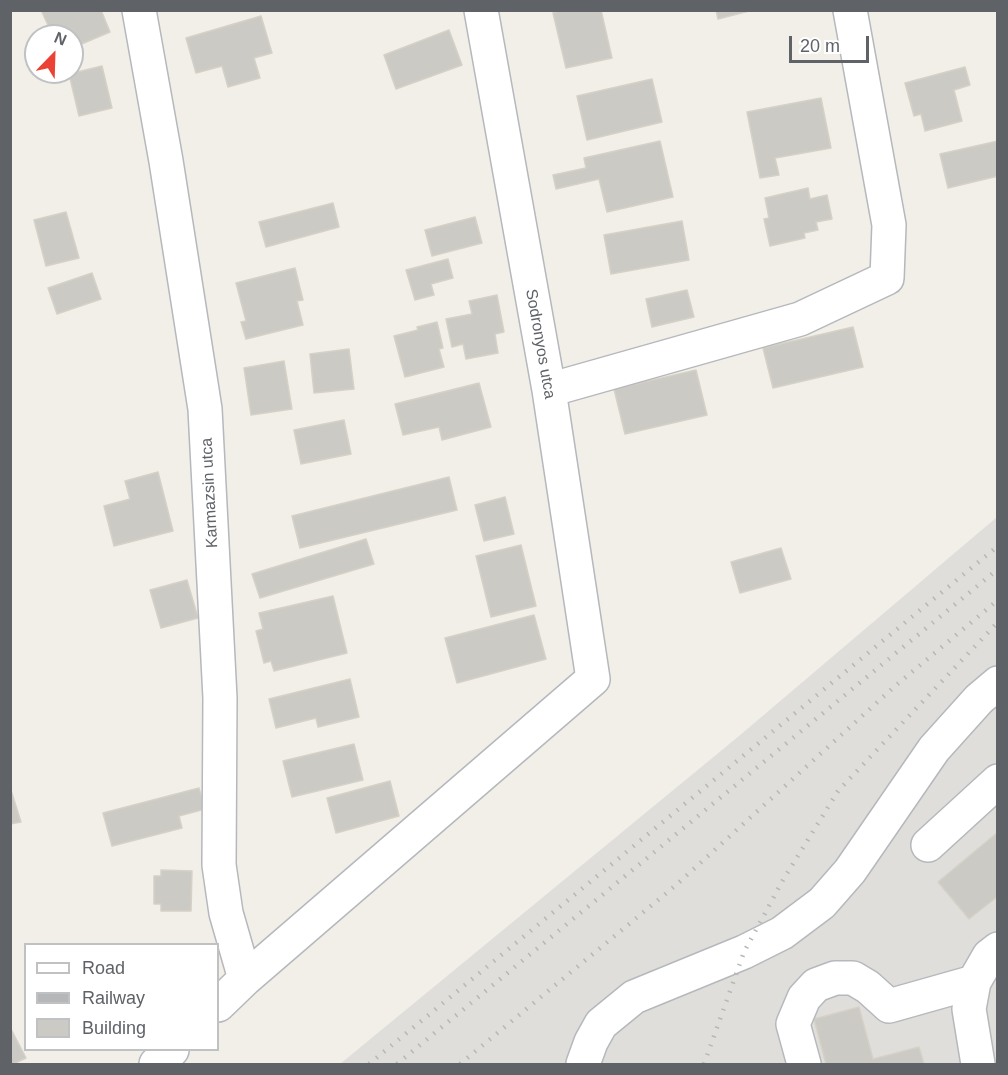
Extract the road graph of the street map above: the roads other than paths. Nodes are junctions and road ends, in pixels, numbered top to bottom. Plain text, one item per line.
1 (139, 10) edge
2 (481, 10) edge
3 (850, 10) edge
4 (549, 390) junction
5 (998, 683) edge
6 (998, 781) edge
7 (928, 845) dead end
8 (998, 949) edge
9 (245, 978) junction
10 (974, 982) junction
11 (219, 1004) edge
12 (171, 1051) edge
13 (578, 1062) edge
14 (156, 1065) edge
15 (804, 1065) edge
16 (978, 1065) edge

1 - 9 street, Karmazsin utca
2 - 4 street, Sodronyos utca
3 - 4 street
4 - 9 street, Sodronyos utca
5 - 13 street
6 - 7 street
8 - 10 street
9 - 11 street
10 - 15 street
10 - 16 street
12 - 14 street

